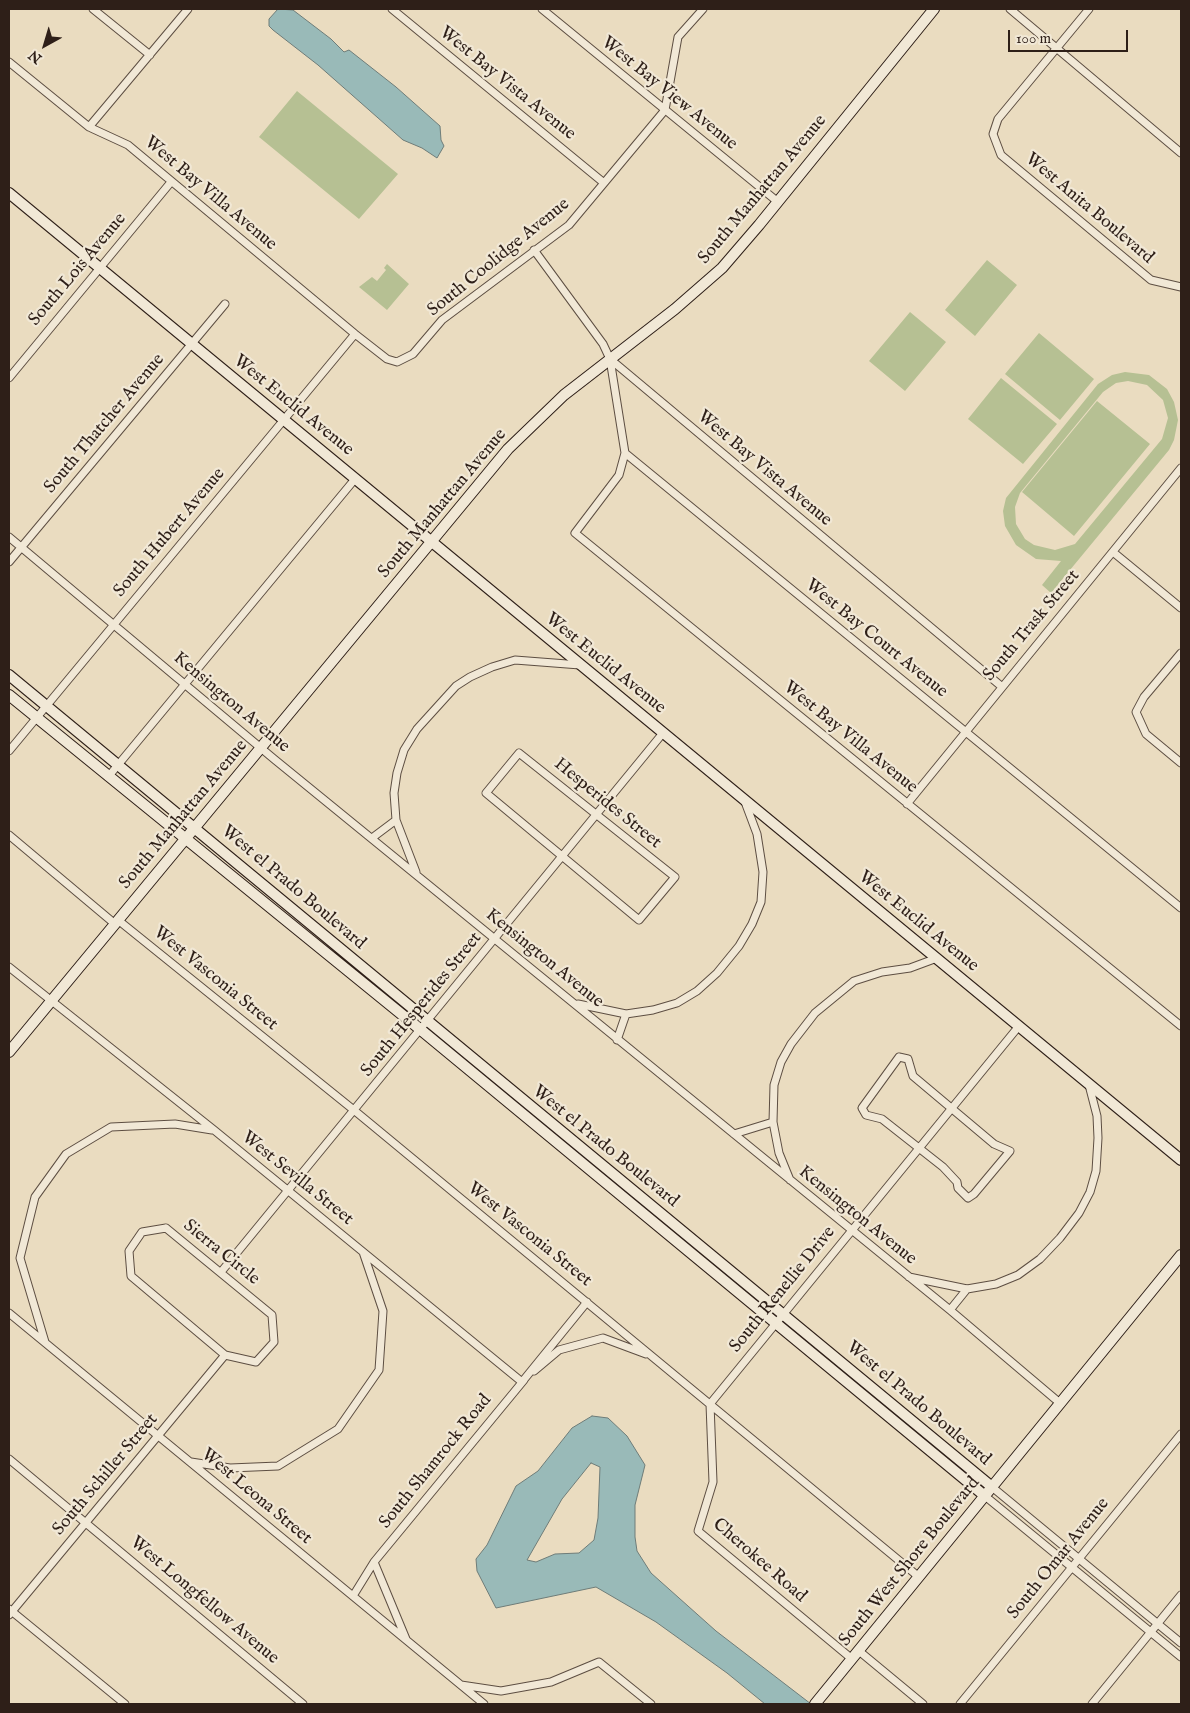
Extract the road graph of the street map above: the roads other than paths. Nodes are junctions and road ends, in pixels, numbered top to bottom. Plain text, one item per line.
1 (93, 9) edge
2 (188, 9) edge
3 (392, 9) edge
4 (542, 9) edge
5 (702, 9) edge
6 (934, 9) edge
7 (1010, 9) edge
8 (1089, 9) edge
9 (1056, 48) junction
10 (150, 55) junction
11 (9, 62) edge
12 (665, 110) junction
13 (89, 127) junction
14 (1181, 152) edge
15 (171, 182) junction
16 (604, 183) junction
17 (9, 193) edge
18 (778, 202) junction
19 (534, 250) junction
20 (100, 268) junction
21 (1181, 287) edge
22 (225, 304) dead end
23 (355, 334) junction
24 (192, 344) junction
25 (387, 359) joint
26 (610, 359) junction
27 (9, 378) edge
28 (284, 420) junction
29 (625, 453) junction
30 (1181, 468) edge
31 (355, 478) junction
32 (9, 537) edge
33 (432, 542) junction
34 (21, 547) junction
35 (1113, 552) junction
36 (9, 562) edge
37 (1181, 608) edge
38 (114, 624) junction
39 (1181, 653) edge
40 (580, 665) junction
41 (9, 675) edge
42 (186, 683) junction
43 (1001, 686) junction
44 (9, 695) edge
45 (45, 706) junction
46 (36, 718) junction
47 (965, 732) junction
48 (664, 733) junction
49 (261, 747) junction
50 (9, 751) edge
51 (1181, 763) edge
52 (118, 765) junction
53 (108, 777) junction
54 (157, 796) junction
55 (745, 802) junction
56 (906, 804) junction
57 (147, 809) junction
58 (596, 815) junction
59 (396, 820) junction
60 (196, 828) junction
61 (9, 835) edge
62 (372, 838) junction
63 (186, 840) junction
64 (563, 856) junction
65 (233, 859) junction
66 (224, 870) junction
67 (418, 874) junction
68 (1181, 908) edge
69 (117, 922) junction
70 (329, 939) junction
71 (496, 939) junction
72 (321, 949) junction
73 (937, 958) junction
74 (9, 968) edge
75 (51, 1001) junction
76 (575, 1003) junction
77 (626, 1014) junction
78 (424, 1025) junction
79 (1019, 1026) junction
80 (1181, 1026) edge
81 (617, 1040) junction
82 (9, 1052) edge
83 (1089, 1085) junction
84 (952, 1108) junction
85 (355, 1111) junction
86 (543, 1118) junction
87 (773, 1122) junction
88 (536, 1127) junction
89 (214, 1130) junction
90 (734, 1134) junction
91 (918, 1149) junction
92 (1181, 1160) edge
93 (790, 1181) junction
94 (289, 1192) junction
95 (660, 1212) junction
96 (652, 1222) junction
97 (852, 1231) junction
98 (362, 1252) junction
99 (1181, 1255) edge
100 (221, 1272) junction
101 (907, 1276) junction
102 (967, 1289) junction
103 (586, 1302) junction
104 (950, 1310) junction
105 (9, 1312) edge
106 (783, 1314) junction
107 (776, 1322) junction
108 (45, 1342) junction
109 (225, 1355) junction
110 (653, 1357) junction
111 (522, 1382) junction
112 (872, 1388) junction
113 (865, 1396) junction
114 (710, 1404) junction
115 (1061, 1404) junction
116 (1181, 1434) edge
117 (158, 1436) junction
118 (9, 1459) edge
119 (190, 1462) junction
120 (992, 1487) junction
121 (985, 1496) junction
122 (86, 1522) junction
123 (1079, 1558) junction
124 (374, 1562) junction
125 (1072, 1567) junction
126 (919, 1577) junction
127 (1181, 1595) edge
128 (353, 1596) junction
129 (10, 1612) edge
130 (1158, 1624) junction
131 (1151, 1632) junction
132 (407, 1641) junction
133 (1181, 1643) edge
134 (858, 1651) junction
135 (1181, 1657) edge
136 (852, 1659) junction
137 (461, 1685) junction
138 (125, 1704) edge
139 (302, 1704) edge
140 (484, 1704) edge
141 (651, 1704) edge
142 (815, 1704) edge
143 (924, 1704) edge
144 (960, 1704) edge
145 (1092, 1704) edge

1 - 10 street
2 - 10 street
3 - 16 street, West Bay Vista Avenue
4 - 12 street, West Bay View Avenue
5 - 12 street, South Coolidge Avenue
6 - 18 street, South Manhattan Avenue
7 - 9 street
8 - 9 street
9 - 14 street
9 - 21 street, West Anita Boulevard
10 - 13 street
11 - 13 street, West Bay Villa Avenue
12 - 16 street, South Coolidge Avenue
12 - 18 street, West Bay View Avenue
13 - 15 street, West Bay Villa Avenue
15 - 20 street, South Lois Avenue
15 - 23 street, West Bay Villa Avenue
16 - 19 street, South Coolidge Avenue
17 - 20 street, West Euclid Avenue
18 - 26 street, South Manhattan Avenue
19 - 25 street, South Coolidge Avenue
19 - 26 street, West Bay Vista Avenue
20 - 24 street, West Euclid Avenue
20 - 27 street, South Lois Avenue
22 - 24 street, South Thatcher Avenue
23 - 25 street, West Bay Villa Avenue
23 - 28 street, South Hubert Avenue
24 - 28 street, West Euclid Avenue
24 - 34 street, South Thatcher Avenue
26 - 29 street
26 - 33 street, South Manhattan Avenue
26 - 43 street, West Bay Vista Avenue
28 - 31 street, West Euclid Avenue
28 - 38 street, South Hubert Avenue
29 - 47 street, West Bay Court Avenue
29 - 56 street, West Bay Villa Avenue
30 - 35 street, South Trask Street
31 - 33 street, West Euclid Avenue
31 - 42 street
32 - 34 street, Kensington Avenue
33 - 40 street, West Euclid Avenue
33 - 49 street, South Manhattan Avenue
34 - 36 street, South Thatcher Avenue
34 - 38 street, Kensington Avenue
35 - 37 street
35 - 43 street, South Trask Street
38 - 42 street, Kensington Avenue
38 - 45 street, South Hubert Avenue
39 - 51 street
40 - 48 street, West Euclid Avenue
40 - 59 street
41 - 45 street, West el Prado Boulevard
42 - 49 street, Kensington Avenue
42 - 52 street
43 - 47 street, South Trask Street
44 - 46 street, West el Prado Boulevard
45 - 46 street, South Hubert Avenue
45 - 52 street, West el Prado Boulevard
46 - 50 street, South Hubert Avenue
46 - 53 street, West el Prado Boulevard
47 - 56 street, South Trask Street
47 - 68 street, West Bay Court Avenue
48 - 55 street, West Euclid Avenue
48 - 58 street, South Hesperides Street
49 - 60 street, South Manhattan Avenue
49 - 62 street, Kensington Avenue
52 - 53 street
52 - 54 street, West el Prado Boulevard
53 - 57 street, West el Prado Boulevard
54 - 57 street
54 - 60 street, West el Prado Boulevard
55 - 73 street, West Euclid Avenue
55 - 77 street
56 - 80 street, West Bay Villa Avenue
57 - 63 street, West el Prado Boulevard
58 - 64 street, South Hesperides Street
58 - 64 street, Hesperides Street
58 - 64 street, Hesperides Street
59 - 62 street
59 - 67 street
60 - 63 street, South Manhattan Avenue
60 - 65 street, West el Prado Boulevard
61 - 69 street, West Vasconia Street
62 - 67 street, Kensington Avenue
63 - 66 street, West el Prado Boulevard
63 - 69 street, South Manhattan Avenue
64 - 71 street, South Hesperides Street
65 - 66 street
65 - 70 street, West el Prado Boulevard
66 - 72 street, West el Prado Boulevard
67 - 71 street, Kensington Avenue
69 - 75 street, South Manhattan Avenue
69 - 85 street, West Vasconia Street
70 - 72 street
70 - 78 street, West el Prado Boulevard
71 - 76 street, Kensington Avenue
71 - 78 street, South Hesperides Street
72 - 78 street, West el Prado Boulevard
73 - 79 street, West Euclid Avenue
73 - 87 street
74 - 75 street, West Sevilla Street
75 - 82 street, South Manhattan Avenue
75 - 89 street, West Sevilla Street
76 - 77 street
76 - 81 street, Kensington Avenue
77 - 81 street
78 - 85 street, South Hesperides Street
78 - 86 street, West el Prado Boulevard
78 - 88 street, West el Prado Boulevard
79 - 83 street, West Euclid Avenue
79 - 84 street, South Renellie Drive
81 - 90 street, Kensington Avenue
83 - 92 street, West Euclid Avenue
83 - 102 street
84 - 91 street, South Renellie Drive
84 - 91 street
84 - 91 street
85 - 94 street, South Hesperides Street
85 - 103 street, West Vasconia Street
86 - 88 street
86 - 95 street, West el Prado Boulevard
87 - 90 street
87 - 93 street
88 - 96 street, West el Prado Boulevard
89 - 94 street, West Sevilla Street
89 - 108 street
90 - 93 street, Kensington Avenue
91 - 97 street, South Renellie Drive
93 - 97 street, Kensington Avenue
94 - 98 street, West Sevilla Street
94 - 100 street, South Hesperides Street
95 - 96 street
95 - 106 street, West el Prado Boulevard
96 - 107 street, West el Prado Boulevard
97 - 101 street, Kensington Avenue
97 - 106 street, South Renellie Drive
98 - 111 street, West Sevilla Street
98 - 119 street
99 - 115 street, South West Shore Boulevard
100 - 109 street, Sierra Circle
100 - 109 street, Sierra Circle
101 - 102 street
101 - 104 street, Kensington Avenue
102 - 104 street
103 - 110 street, West Vasconia Street
103 - 111 street, South Shamrock Road
104 - 115 street, Kensington Avenue
105 - 108 street, West Leona Street
106 - 107 street, South Renellie Drive
106 - 112 street, West el Prado Boulevard
107 - 113 street, West el Prado Boulevard
107 - 114 street, South Renellie Drive
108 - 117 street, West Leona Street
109 - 117 street, South Schiller Street
110 - 111 street, South Shamrock Road
110 - 114 street, West Vasconia Street
111 - 124 street, South Shamrock Road
112 - 113 street
112 - 120 street, West el Prado Boulevard
113 - 121 street, West el Prado Boulevard
114 - 126 street, West Vasconia Street
114 - 136 street, Cherokee Road
115 - 120 street, South West Shore Boulevard
116 - 123 street, South Omar Avenue
117 - 119 street, West Leona Street
117 - 122 street, South Schiller Street
118 - 122 street, West Longfellow Avenue
119 - 128 street, West Leona Street
120 - 121 street, South West Shore Boulevard
120 - 123 street, West el Prado Boulevard
121 - 125 street, West el Prado Boulevard
121 - 126 street, South West Shore Boulevard
122 - 129 street, South Schiller Street
122 - 139 street, West Longfellow Avenue
123 - 125 street, South Omar Avenue
123 - 130 street, West el Prado Boulevard
124 - 128 street, South Shamrock Road
124 - 132 street
125 - 131 street, West el Prado Boulevard
125 - 144 street, South Omar Avenue
126 - 134 street, South West Shore Boulevard
127 - 130 street
128 - 132 street, West Leona Street
129 - 138 street
130 - 131 street
130 - 133 street, West el Prado Boulevard
131 - 135 street, West el Prado Boulevard
131 - 145 street
132 - 137 street, West Leona Street
134 - 136 street, South West Shore Boulevard
134 - 143 street
136 - 142 street, South West Shore Boulevard
137 - 140 street, West Leona Street
137 - 141 street

